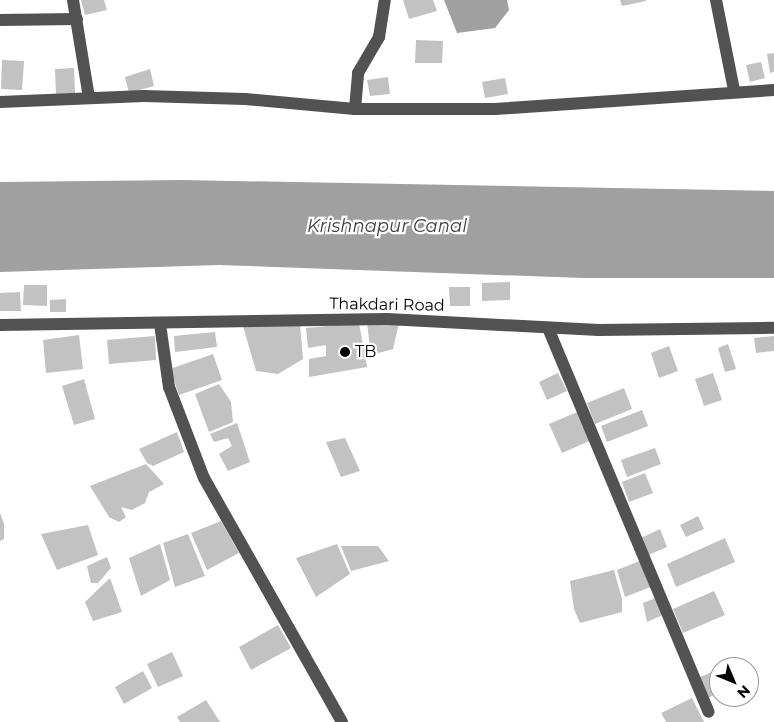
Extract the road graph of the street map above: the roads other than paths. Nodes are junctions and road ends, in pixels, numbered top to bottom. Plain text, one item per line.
1 (73, 0) edge
2 (384, 0) edge
3 (716, 0) edge
4 (77, 18) junction
5 (0, 20) edge
6 (734, 90) junction
7 (774, 90) edge
8 (89, 98) junction
9 (0, 102) edge
10 (355, 108) junction
11 (160, 324) junction
12 (0, 326) edge
13 (548, 328) junction
14 (774, 328) edge
15 (709, 712) dead end
16 (342, 722) edge

1 - 4 street
2 - 10 street
3 - 6 street
4 - 5 street
4 - 8 street
6 - 7 street
6 - 10 street
8 - 9 street
8 - 10 street
11 - 12 street, Thakdari Road
11 - 13 street, Thakdari Road
11 - 16 street
13 - 14 street, Thakdari Road
13 - 15 street

